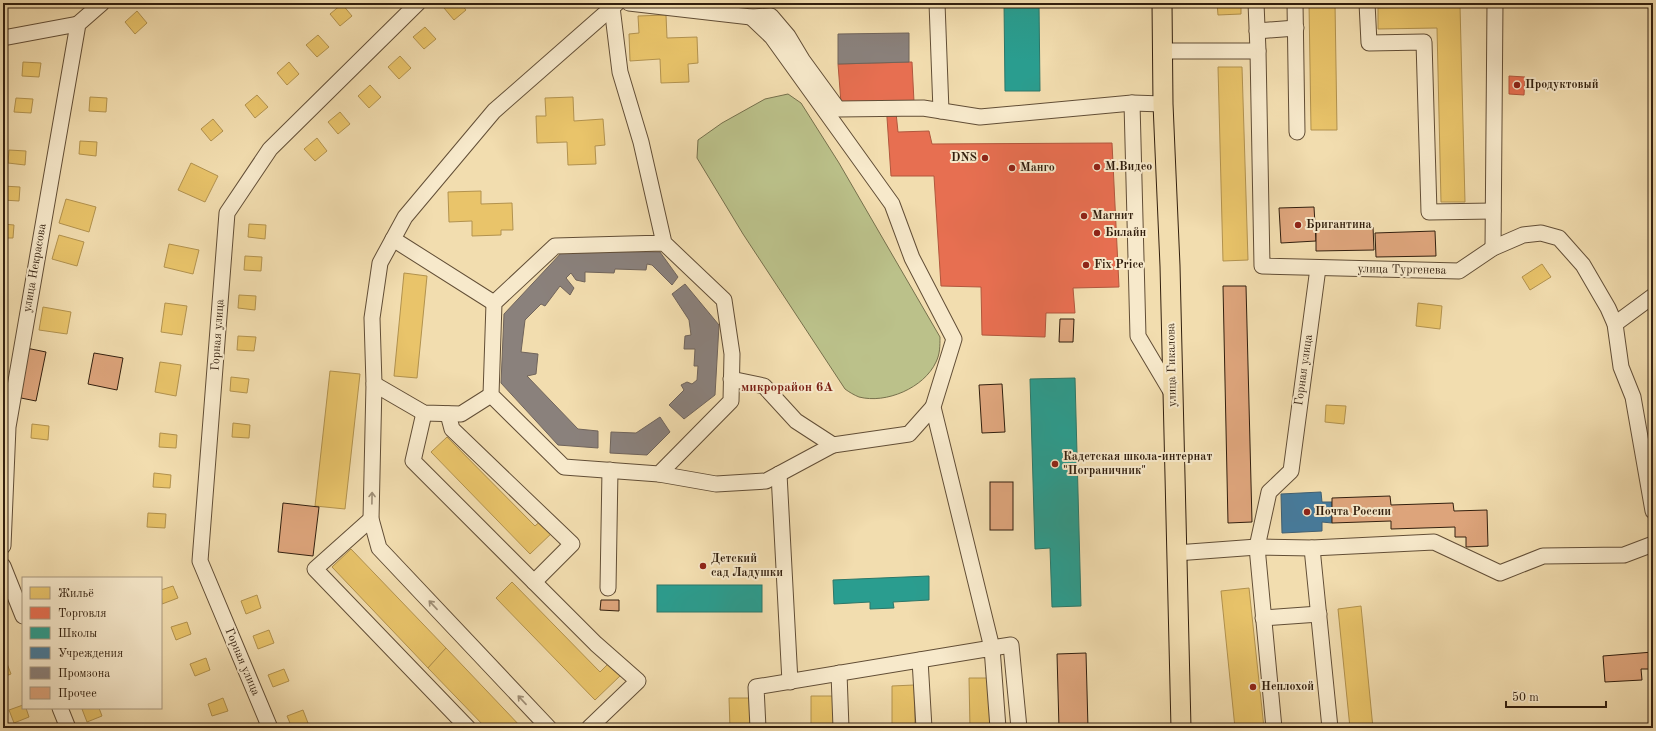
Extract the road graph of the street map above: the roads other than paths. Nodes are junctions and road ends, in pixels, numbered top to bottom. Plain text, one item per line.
1 (102, 3) edge
2 (418, 3) edge
3 (629, 3) edge
4 (937, 3) edge
5 (1162, 3) edge
6 (1256, 3) edge
7 (1295, 3) edge
8 (1367, 3) edge
9 (1495, 3) edge
10 (614, 5) edge
11 (751, 17) junction
12 (78, 24) junction
13 (1296, 28) junction
14 (1257, 31) junction
15 (3, 38) edge
16 (1163, 51) junction
17 (1258, 51) junction
18 (1132, 103) junction
19 (1163, 104) junction
20 (941, 111) junction
21 (1298, 132) dead end
22 (1493, 210) junction
23 (393, 239) junction
24 (664, 243) junction
25 (1493, 248) junction
26 (1318, 268) junction
27 (1653, 296) edge
28 (494, 303) junction
29 (1614, 324) junction
30 (731, 379) junction
31 (374, 384) junction
32 (1173, 395) junction
33 (490, 396) junction
34 (933, 407) junction
35 (424, 413) junction
36 (448, 414) junction
37 (833, 445) junction
38 (610, 470) junction
39 (659, 474) junction
40 (779, 474) junction
41 (1653, 511) edge
42 (4, 515) edge
43 (372, 519) junction
44 (1653, 544) edge
45 (3, 546) edge
46 (1256, 547) junction
47 (1312, 548) junction
48 (1176, 553) junction
49 (3, 566) edge
50 (534, 582) junction
51 (608, 588) dead end
52 (22, 614) edge
53 (1319, 614) junction
54 (1263, 618) junction
55 (992, 648) junction
56 (920, 660) junction
57 (839, 674) junction
58 (790, 682) junction
59 (60, 709) edge
60 (68, 728) edge
61 (270, 728) edge
62 (468, 728) edge
63 (549, 728) edge
64 (589, 728) edge
65 (758, 728) edge
66 (841, 728) edge
67 (924, 728) edge
68 (998, 728) edge
69 (1019, 728) edge
70 (1181, 728) edge
71 (1274, 728) edge
72 (1330, 728) edge

1 - 12 street
2 - 61 street, Горная улица
3 - 11 street
4 - 20 street
5 - 16 main road, улица Гикалова
6 - 14 street
7 - 13 street
8 - 22 street
9 - 22 street
10 - 23 street
10 - 24 street
11 - 20 street
11 - 34 street
12 - 15 street
12 - 42 street, улица Некрасова
13 - 14 street
13 - 21 street
14 - 17 street
16 - 17 street
16 - 19 main road, улица Гикалова
17 - 26 street, улица Тургенева
18 - 19 street
18 - 20 street
18 - 32 street
19 - 32 main road, улица Гикалова
22 - 25 street
23 - 28 street
23 - 31 street
24 - 28 street
24 - 30 street
25 - 26 street, улица Тургенева
25 - 29 street, улица Тургенева
26 - 46 street, Горная улица
27 - 29 street
28 - 33 street
29 - 41 street
30 - 37 street
30 - 39 street
31 - 35 street
43 -> 31 street
32 - 48 main road, улица Гикалова
33 - 36 street
33 - 38 street
34 - 37 street
34 - 55 street
35 - 36 street
35 - 50 street
36 - 50 street
37 - 40 street
38 - 39 street
38 - 51 street
39 - 40 street
40 - 58 street
42 - 45 street, улица Некрасова
43 - 62 street
63 -> 43 street
44 - 47 street
46 - 47 street
46 - 48 street
46 - 54 street
47 - 53 street
48 - 70 main road, улица Гикалова
49 - 52 street
50 - 64 street
53 - 54 street
53 - 72 street
54 - 71 street
55 - 56 street
55 - 68 street
55 - 69 street
56 - 57 street
56 - 67 street
57 - 58 street
57 - 66 street
58 - 65 street
59 - 60 street

